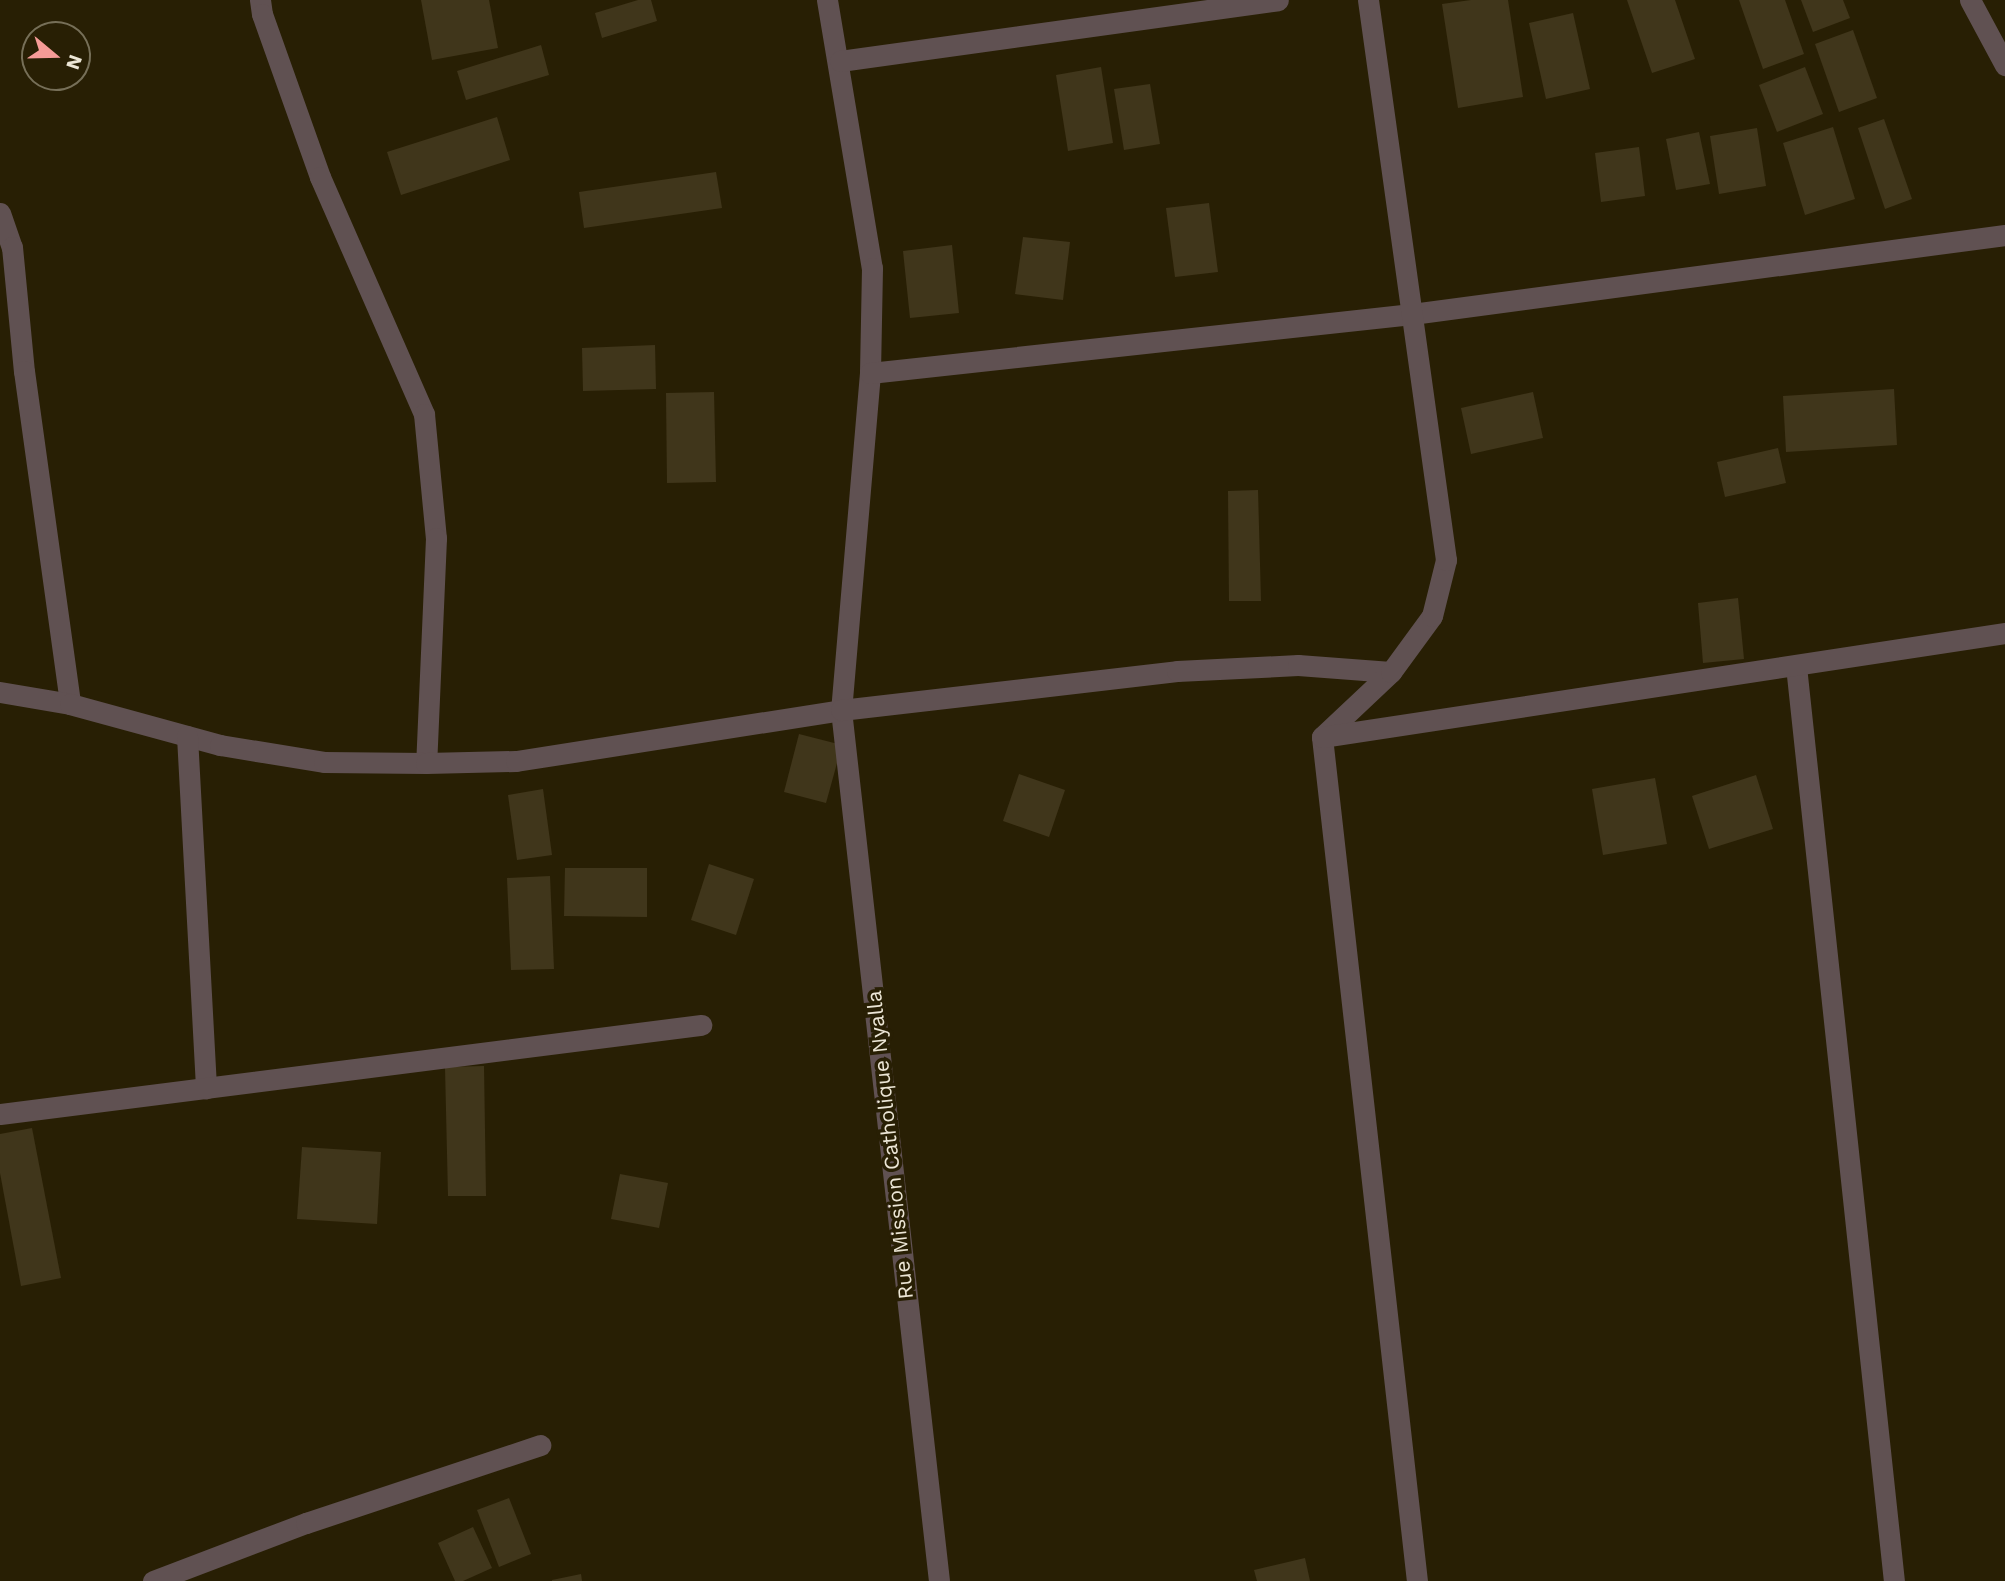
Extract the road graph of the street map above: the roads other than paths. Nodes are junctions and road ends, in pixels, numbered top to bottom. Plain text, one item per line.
1 (260, 0) edge
2 (827, 0) edge
3 (1278, 0) edge
4 (1368, 0) edge
5 (1970, 0) edge
6 (840, 61) junction
7 (2005, 65) edge
8 (0, 213) edge
9 (2005, 235) edge
10 (1412, 314) junction
11 (870, 373) junction
12 (2005, 633) edge
13 (1796, 666) junction
14 (1391, 672) junction
15 (0, 692) edge
16 (70, 704) junction
17 (841, 710) junction
18 (187, 736) junction
19 (1322, 737) junction
20 (426, 763) junction
21 (701, 1025) dead end
22 (206, 1088) junction
23 (0, 1114) edge
24 (540, 1445) dead end
25 (153, 1581) edge
26 (939, 1581) edge
27 (1417, 1581) edge
28 (1894, 1581) edge

1 - 20 street
2 - 6 street, Rue Mission Catholique Nyalla
3 - 6 street
4 - 10 street
5 - 7 street
6 - 11 street, Rue Mission Catholique Nyalla
8 - 16 street
9 - 10 street
10 - 11 street
10 - 14 street
11 - 17 street, Rue Mission Catholique Nyalla
12 - 13 street
13 - 19 street
13 - 28 street
14 - 17 street
14 - 19 street
15 - 16 street
16 - 18 street
17 - 20 street
17 - 26 street, Rue Mission Catholique Nyalla
18 - 20 street
18 - 22 street
19 - 27 street
21 - 22 street
22 - 23 street
24 - 25 street

